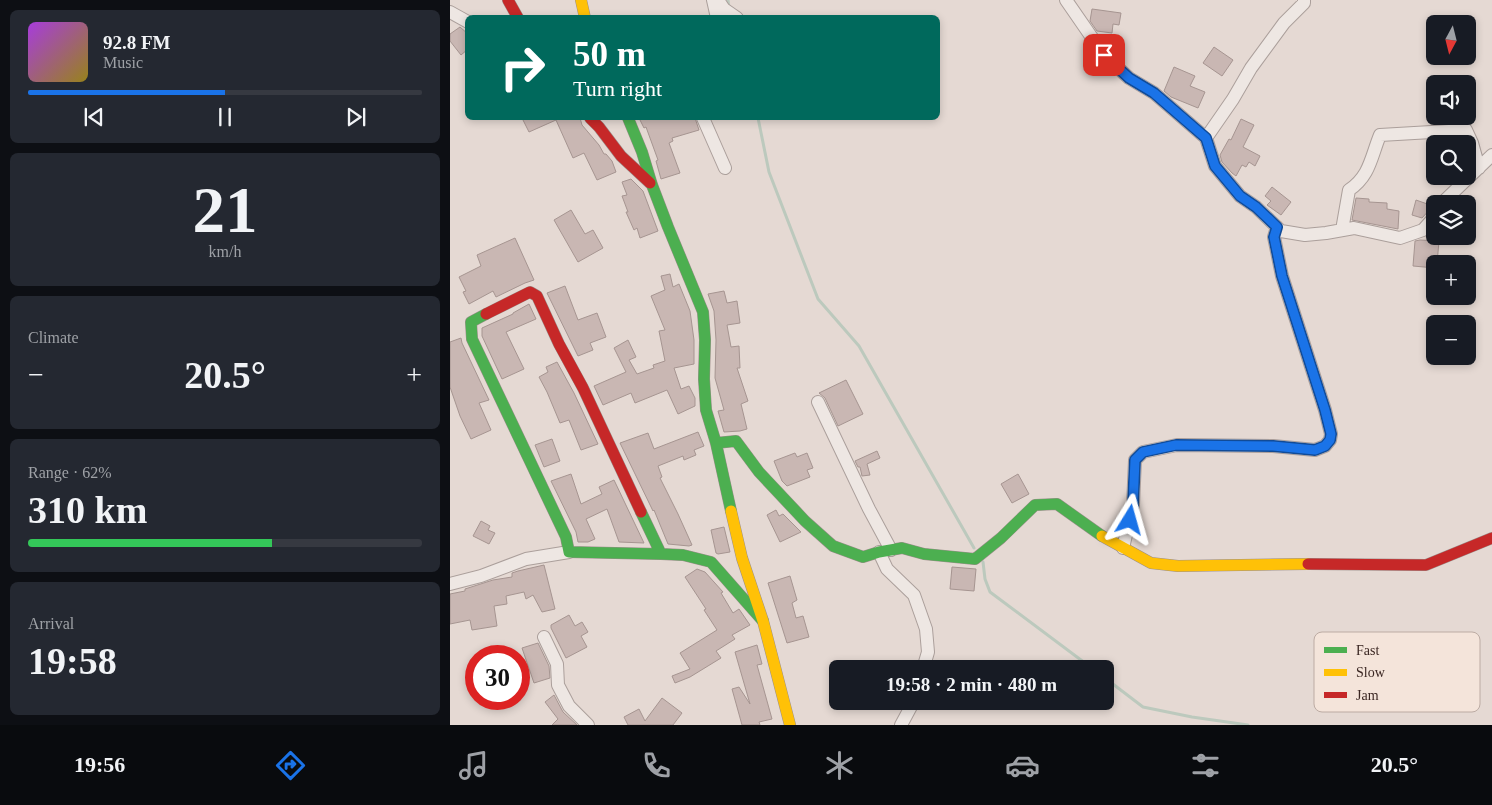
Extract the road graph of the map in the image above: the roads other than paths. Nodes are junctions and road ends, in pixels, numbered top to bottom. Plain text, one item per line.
1 (508, 0) edge
2 (582, 0) edge
3 (712, 0) edge
4 (718, 0) edge
5 (1066, 0) edge
6 (1304, 0) edge
7 (450, 12) edge
8 (516, 15) edge
9 (584, 15) edge
10 (716, 15) edge
11 (733, 15) edge
12 (465, 20) edge
13 (592, 120) edge
14 (629, 120) edge
15 (704, 120) edge
16 (1206, 138) junction
17 (1492, 155) edge
18 (726, 168) dead end
19 (1478, 168) junction
20 (652, 185) junction
21 (1450, 195) edge
22 (1277, 227) junction
23 (1426, 227) edge
24 (1342, 230) junction
25 (818, 402) dead end
26 (716, 443) junction
27 (1492, 538) edge
28 (1122, 548) junction
29 (885, 551) junction
30 (569, 552) junction
31 (661, 554) junction
32 (450, 584) edge
33 (763, 621) junction
34 (544, 637) dead end
35 (926, 660) edge
36 (909, 710) edge
37 (588, 725) edge
38 (790, 725) edge
39 (900, 725) edge

1 - 8 street
2 - 9 street
3 - 10 street
4 - 11 street
5 - 16 street
6 - 16 street
7 - 12 street
13 - 20 street
14 - 20 street
15 - 18 street
16 - 22 street
17 - 19 street
19 - 21 street
19 - 24 street
20 - 26 street
22 - 24 street
22 - 28 street
23 - 24 street
25 - 29 street
26 - 29 street
26 - 33 street
27 - 28 street
28 - 29 street
29 - 35 street
30 - 31 street
30 - 31 street
30 - 32 street
31 - 33 street
33 - 38 street
34 - 37 street
36 - 39 street

